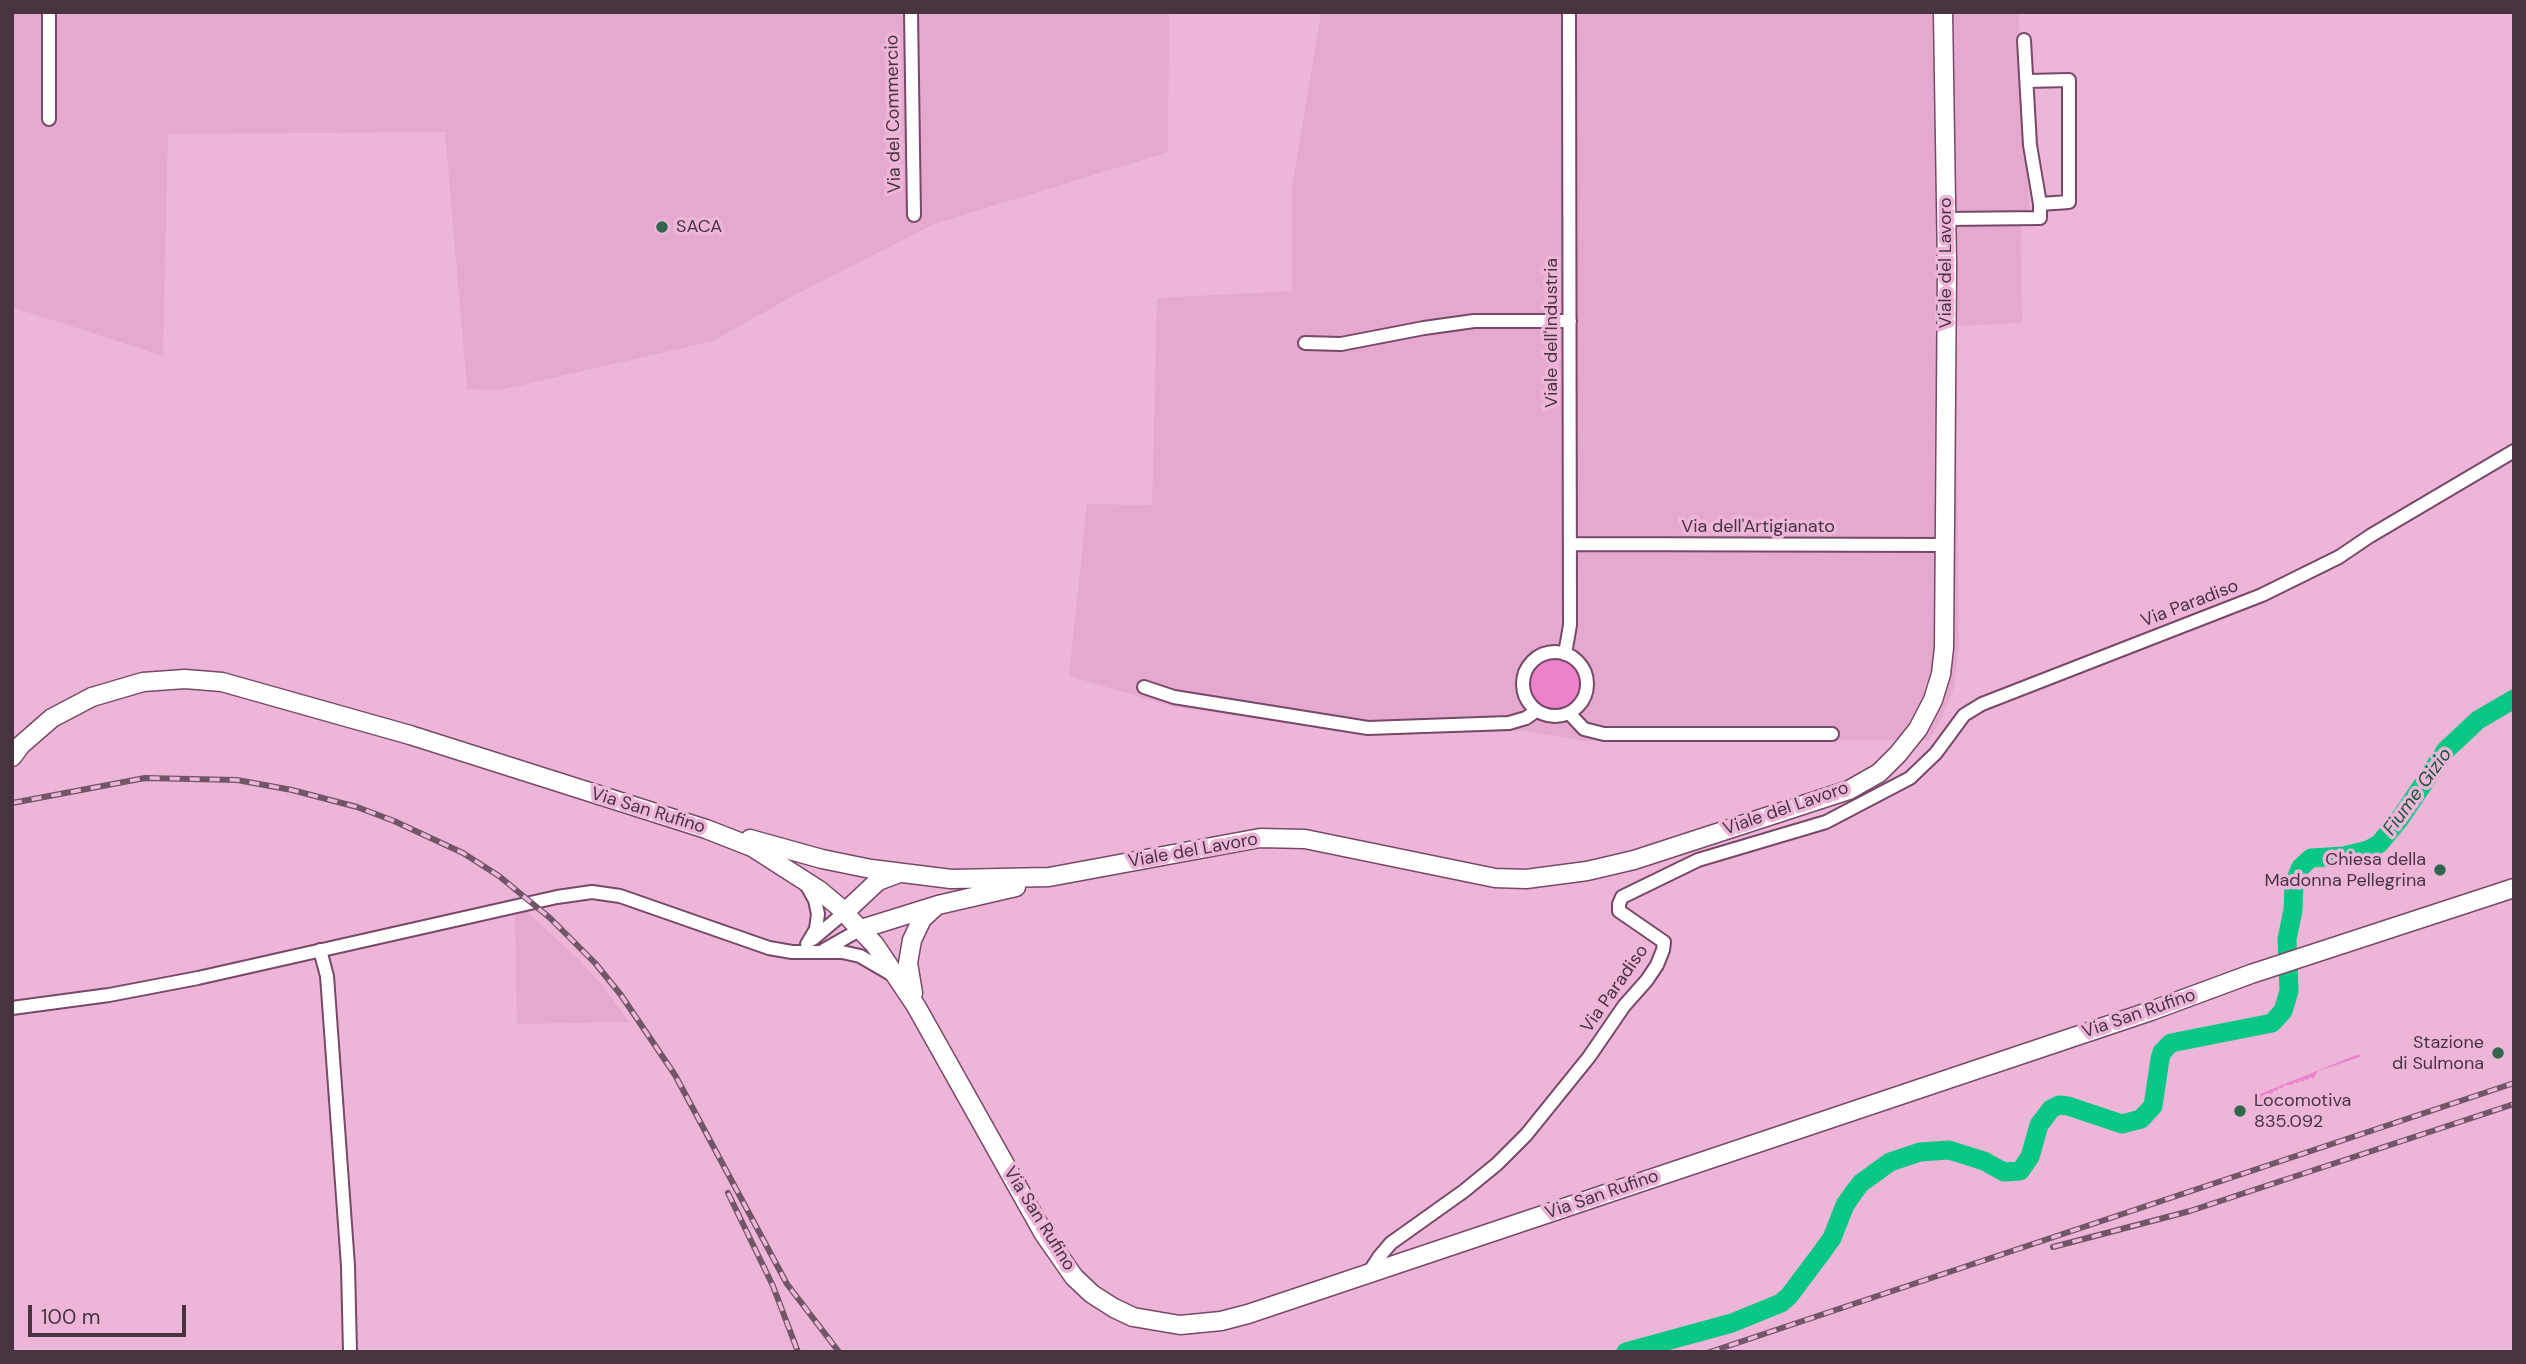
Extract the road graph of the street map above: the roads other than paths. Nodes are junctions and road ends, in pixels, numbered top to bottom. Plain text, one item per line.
1 (49, 12) edge
2 (911, 12) edge
3 (1569, 12) edge
4 (1943, 12) edge
5 (2024, 40) dead end
6 (2027, 81) junction
7 (50, 119) dead end
8 (2040, 204) junction
9 (914, 215) dead end
10 (1946, 219) junction
11 (1570, 321) junction
12 (1305, 343) dead end
13 (2514, 451) edge
14 (1570, 544) junction
15 (1946, 545) junction
16 (1565, 654) junction
17 (1144, 687) dead end
18 (1536, 711) junction
19 (1569, 713) junction
20 (1832, 734) dead end
21 (12, 757) edge
22 (1879, 773) junction
23 (1888, 792) junction
24 (733, 838) junction
25 (900, 874) junction
26 (799, 875) junction
27 (1049, 877) junction
28 (2514, 888) edge
29 (938, 905) junction
30 (845, 912) junction
31 (861, 929) junction
32 (810, 948) junction
33 (320, 950) junction
34 (901, 981) junction
35 (916, 1006) junction
36 (12, 1008) edge
37 (1368, 1274) junction
38 (350, 1352) edge

1 - 7 street
2 - 9 street, Via del Commercio
3 - 11 street, Viale dell'Industria
4 - 10 main road, Viale del Lavoro
5 - 6 street
6 - 8 street
6 - 8 street
8 - 10 street
10 - 15 main road, Viale del Lavoro
11 - 12 street
11 - 14 street, Viale dell'Industria
13 - 23 street, Via Paradiso
14 - 15 street, Via dell'Artigianato
14 - 16 street, Viale dell'Industria
15 - 22 main road, Viale del Lavoro
16 - 18 street
16 - 19 street
17 - 18 street
18 - 19 street
19 - 20 street
21 - 24 main road, Via San Rufino
22 - 23 street
22 - 27 main road, Viale del Lavoro
23 - 37 street, Via Paradiso
24 - 25 main road, Viale del Lavoro
24 - 26 main road, Via San Rufino
25 - 27 main road, Viale del Lavoro
25 - 30 main road
26 - 30 main road, Via San Rufino
26 - 32 street
27 - 29 main road, Viale del Lavoro
28 - 37 main road, Via San Rufino
29 - 31 main road, Viale del Lavoro
29 - 35 main road
30 - 31 main road, Via San Rufino
30 - 32 street
31 - 32 street
31 - 34 main road, Via San Rufino
32 - 33 street
32 - 34 street
33 - 36 street
33 - 38 street
34 - 35 main road, Via San Rufino
35 - 37 main road, Via San Rufino

